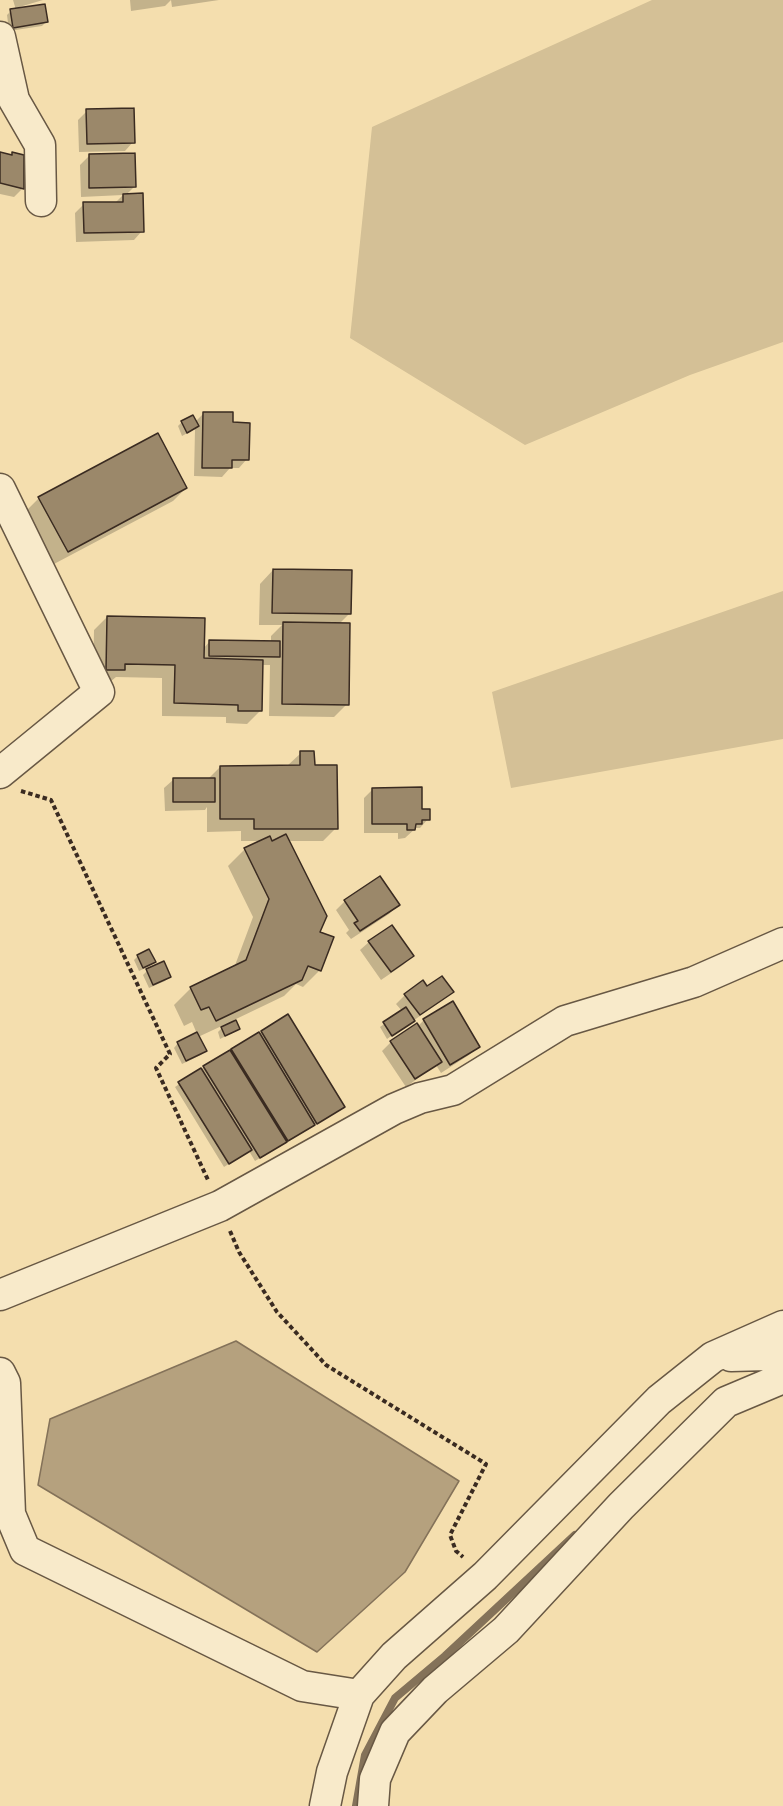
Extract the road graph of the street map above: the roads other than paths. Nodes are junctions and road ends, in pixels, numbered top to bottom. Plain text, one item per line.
1 (0, 37) edge
2 (41, 201) dead end
3 (0, 489) edge
4 (0, 773) edge
5 (783, 943) edge
6 (0, 1295) edge
7 (783, 1326) edge
8 (783, 1352) edge
9 (713, 1357) junction
10 (0, 1373) edge
11 (783, 1378) edge
12 (359, 1695) junction
13 (325, 1806) edge
14 (374, 1806) edge

1 - 2 street
3 - 4 street
5 - 6 street
7 - 9 street
8 - 9 street
9 - 12 street
10 - 12 street
11 - 14 street
12 - 13 street

